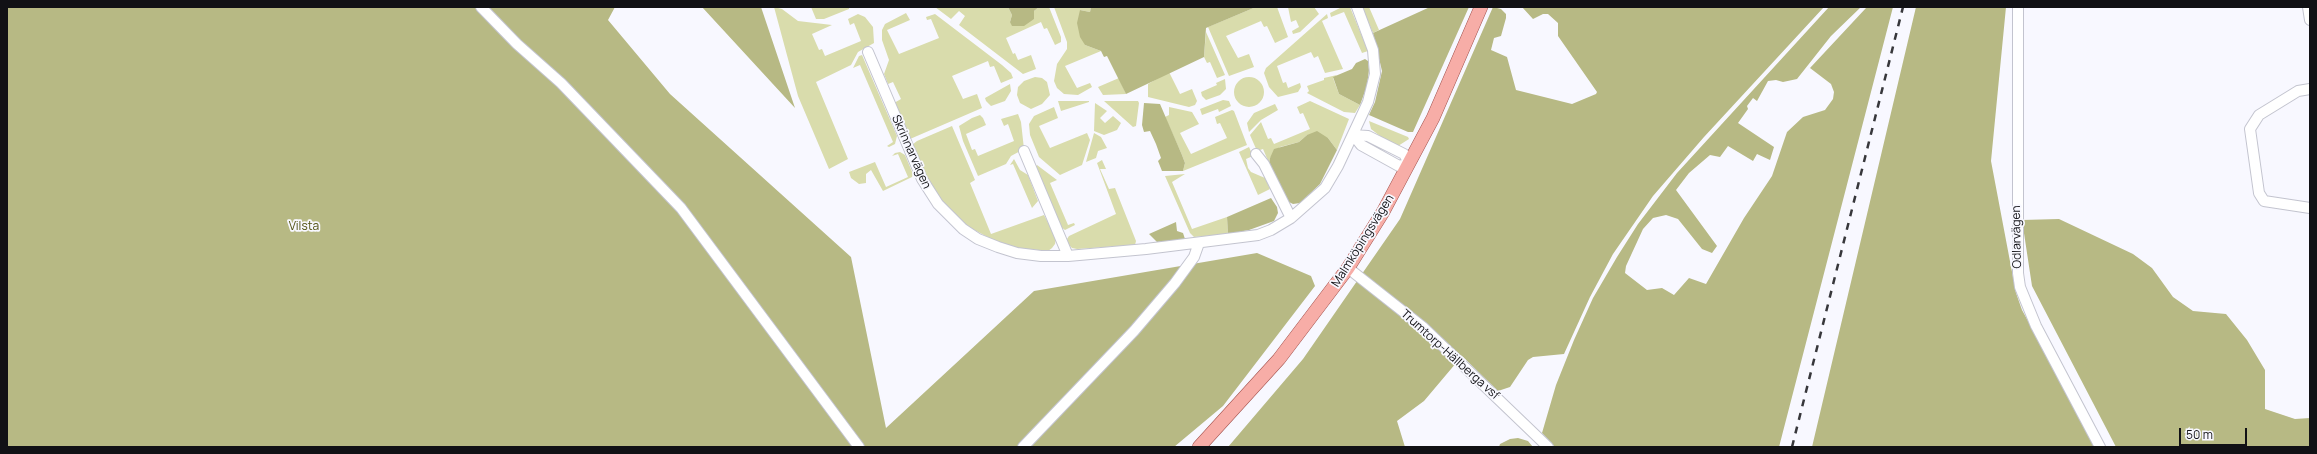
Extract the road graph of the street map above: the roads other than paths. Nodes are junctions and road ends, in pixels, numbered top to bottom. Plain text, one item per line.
1 (481, 7) edge
2 (1357, 7) edge
3 (1482, 7) edge
4 (2018, 7) edge
5 (2308, 7) edge
6 (2310, 20) edge
7 (868, 52) dead end
8 (2310, 89) edge
9 (1353, 135) junction
10 (1024, 151) dead end
11 (1256, 154) dead end
12 (1409, 163) junction
13 (2310, 208) edge
14 (1291, 218) junction
15 (1199, 243) junction
16 (1068, 256) junction
17 (1348, 268) junction
18 (859, 447) edge
19 (1023, 447) edge
20 (1199, 447) edge
21 (1548, 447) edge
22 (2100, 447) edge

1 - 18 street
2 - 9 street, Skrinnarvägen
3 - 12 main road, Malmköpingsvägen
4 - 22 street, Odlarvägen
5 - 6 street
7 - 16 street, Skrinnarvägen
8 - 13 street
9 - 12 street
9 - 14 street, Skrinnarvägen
10 - 16 street
11 - 14 street
12 - 17 main road, Malmköpingsvägen
14 - 15 street, Skrinnarvägen
15 - 16 street, Skrinnarvägen
15 - 19 street
17 - 20 main road, Malmköpingsvägen
17 - 21 street, Trumtorp-Hällberga vsf

